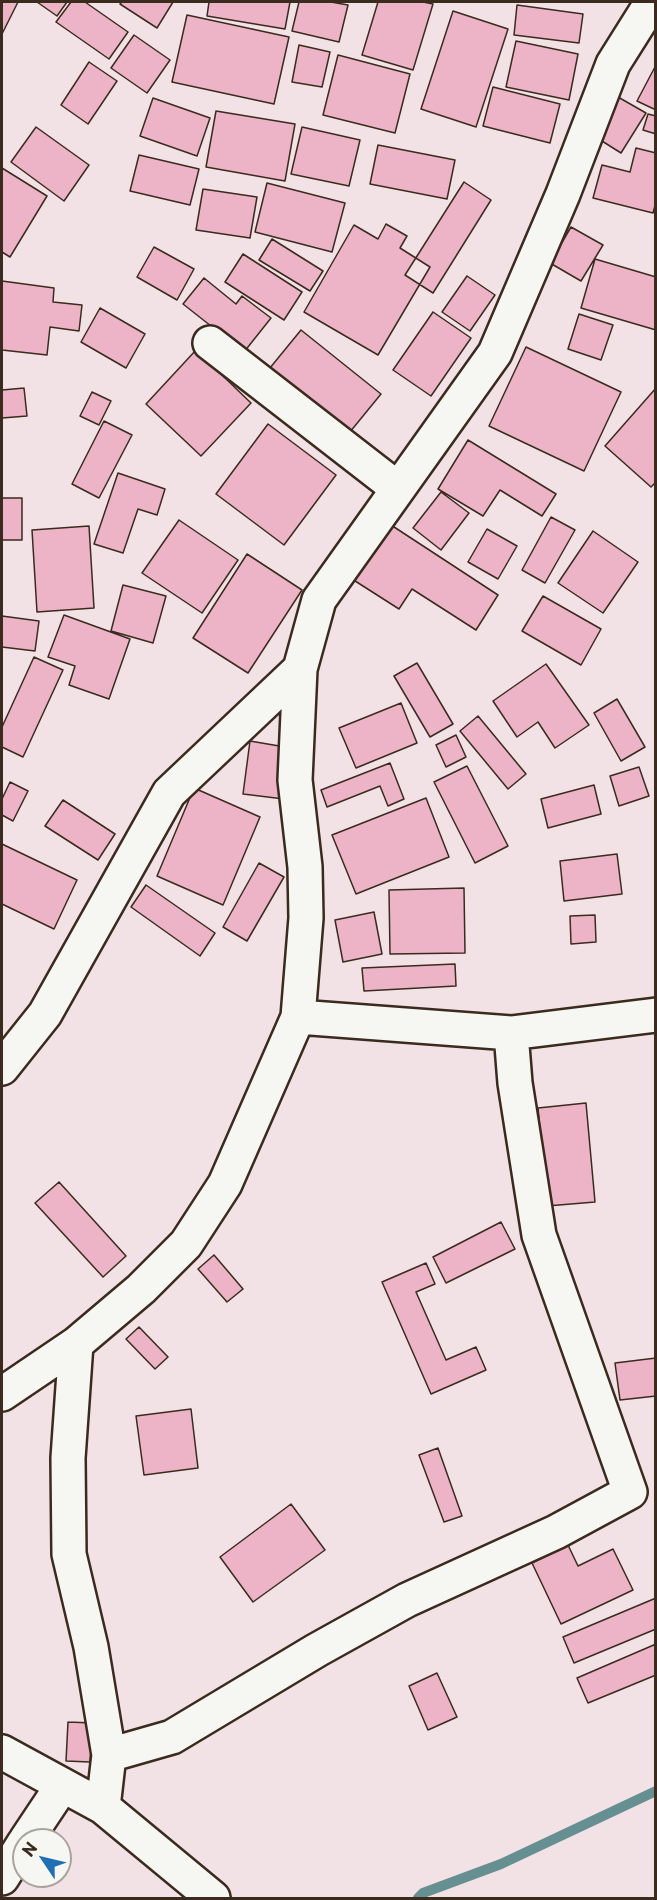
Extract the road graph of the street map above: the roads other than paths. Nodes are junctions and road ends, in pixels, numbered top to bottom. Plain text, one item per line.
1 (652, 2) edge
2 (210, 343) dead end
3 (397, 488) junction
4 (300, 669) junction
5 (656, 1015) edge
6 (298, 1017) junction
7 (511, 1033) junction
8 (2, 1068) edge
9 (76, 1344) junction
10 (2, 1394) edge
11 (2, 1752) edge
12 (109, 1755) junction
13 (62, 1786) junction
14 (103, 1807) junction
15 (34, 1828) edge
16 (12, 1862) edge
17 (2, 1878) edge
18 (213, 1899) edge

1 - 3 street
2 - 3 street
3 - 4 street
4 - 6 street
4 - 8 street
5 - 7 street
6 - 7 street
6 - 9 street
7 - 12 street
9 - 10 street
9 - 12 street
11 - 13 street
12 - 14 street
13 - 14 street
13 - 15 street
14 - 18 street
16 - 17 street

